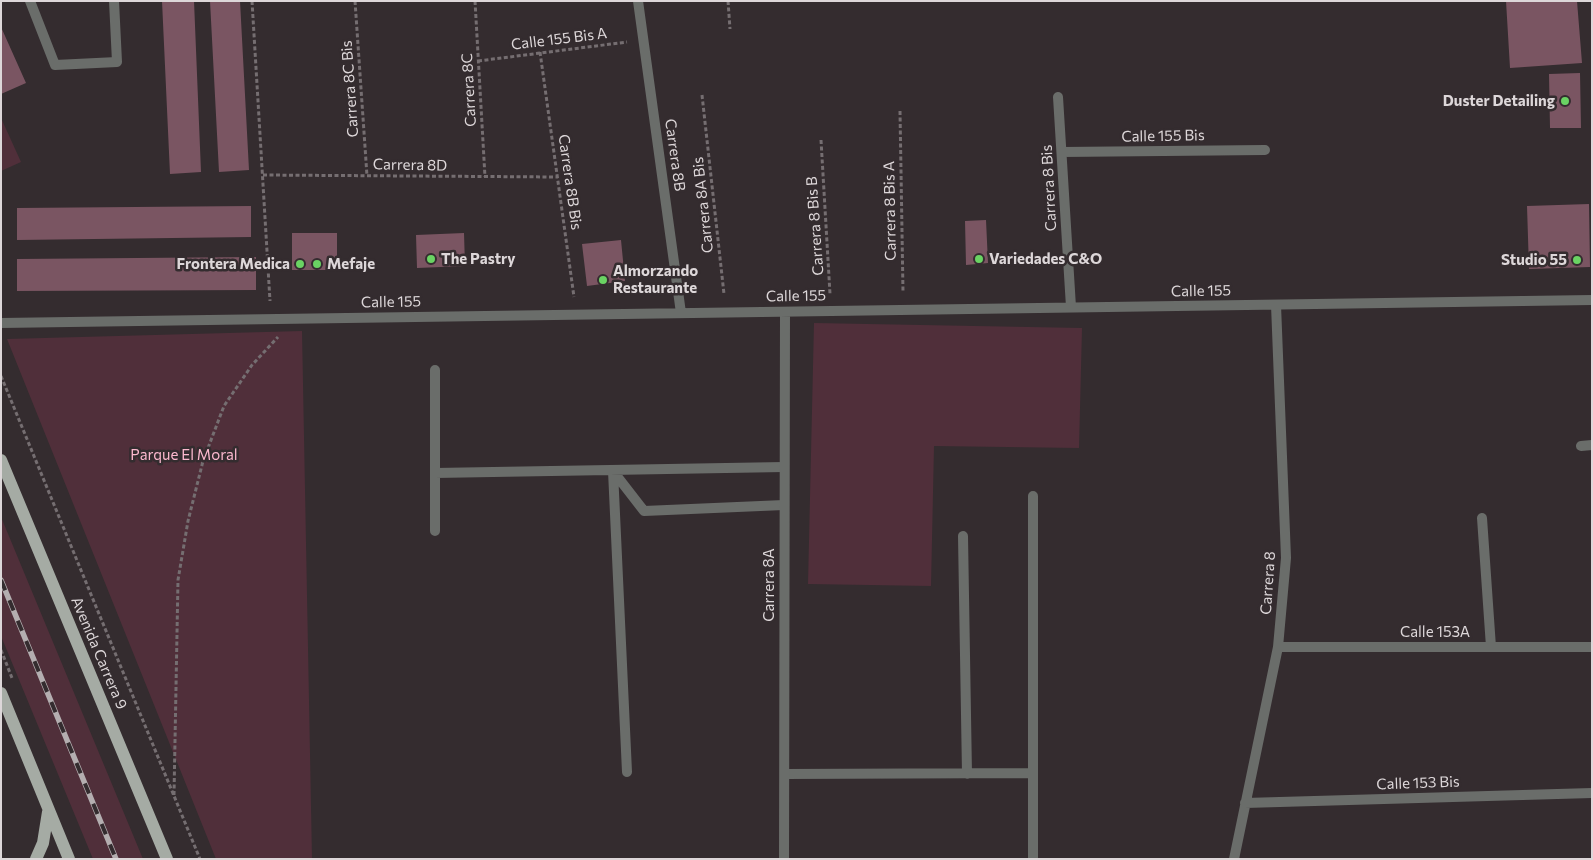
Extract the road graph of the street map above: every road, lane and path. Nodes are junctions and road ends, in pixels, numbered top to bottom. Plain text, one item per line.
1 (30, 1) edge
2 (114, 1) edge
3 (252, 1) edge
4 (355, 1) edge
5 (475, 1) edge
6 (638, 1) edge
7 (728, 1) edge
8 (730, 29) dead end
9 (643, 40) junction
10 (540, 52) junction
11 (478, 61) junction
12 (702, 95) dead end
13 (1058, 96) dead end
14 (900, 111) dead end
15 (821, 140) dead end
16 (1265, 150) dead end
17 (1062, 152) junction
18 (263, 175) junction
19 (368, 176) junction
20 (485, 177) junction
21 (558, 177) junction
22 (1592, 300) edge
23 (1276, 305) junction
24 (1071, 307) junction
25 (903, 310) junction
26 (832, 311) junction
27 (726, 312) junction
28 (785, 312) junction
29 (681, 313) junction
30 (576, 314) junction
31 (296, 318) junction
32 (271, 319) junction
33 (1, 323) edge
34 (435, 370) dead end
35 (1, 376) edge
36 (1581, 446) dead end
37 (1592, 446) edge
38 (1, 460) edge
39 (784, 468) junction
40 (612, 471) junction
41 (435, 473) junction
42 (1033, 496) dead end
43 (784, 506) junction
44 (1482, 518) dead end
45 (435, 531) dead end
46 (963, 536) dead end
47 (1491, 647) junction
48 (1592, 647) edge
49 (1278, 648) junction
50 (1, 694) edge
51 (627, 772) dead end
52 (1033, 773) junction
53 (784, 774) junction
54 (968, 774) junction
55 (1592, 793) edge
56 (174, 797) junction
57 (1245, 803) junction
58 (48, 812) junction
59 (36, 859) edge
60 (69, 859) edge
61 (167, 859) edge
62 (200, 859) edge
63 (784, 859) edge
64 (1033, 859) edge
65 (1234, 859) edge

1 - 2 street
3 - 18 path
4 - 19 path, Carrera 8C Bis
5 - 11 path, Carrera 8C
6 - 9 street, Carrera 8B
7 - 8 path
9 - 10 path, Calle 155 Bis A
9 - 29 street, Carrera 8B
10 - 11 path, Calle 155 Bis A
10 - 21 path, Carrera 8B Bis
11 - 20 path, Carrera 8C
12 - 27 path, Carrera 8A Bis
13 - 17 street, Carrera 8 Bis
14 - 25 path, Carrera 8 Bis A
15 - 26 path, Carrera 8 Bis B
16 - 17 street, Calle 155 Bis
17 - 24 street, Carrera 8 Bis
18 - 19 path, Carrera 8D
18 - 32 path
19 - 20 path, Carrera 8D
20 - 21 path, Carrera 8D
21 - 30 path, Carrera 8B Bis
22 - 23 street, Calle 155
23 - 24 street, Calle 155
23 - 49 street, Carrera 8
24 - 25 street, Calle 155
25 - 26 street, Calle 155
26 - 28 street, Calle 155
27 - 28 street, Calle 155
27 - 29 street, Calle 155
28 - 39 street, Carrera 8A
29 - 30 street, Calle 155
30 - 31 street, Calle 155
31 - 32 street, Calle 155
31 - 56 path
32 - 33 street, Calle 155
34 - 41 street
35 - 56 path
36 - 37 street
38 - 61 main road, Avenida Carrera 9
39 - 40 street
39 - 43 street, Carrera 8A
40 - 41 street
40 - 43 street
40 - 51 street
41 - 45 street
42 - 52 street
43 - 53 street, Carrera 8A
44 - 47 street
46 - 54 street
47 - 48 street, Calle 153A
47 - 49 street, Calle 153A
49 - 57 street, Carrera 8
50 - 58 main road
52 - 54 street
52 - 64 street
53 - 54 street
53 - 63 street, Carrera 8A
55 - 57 street, Calle 153 Bis
56 - 62 path
57 - 65 street, Carrera 8
58 - 59 main road
58 - 60 main road

